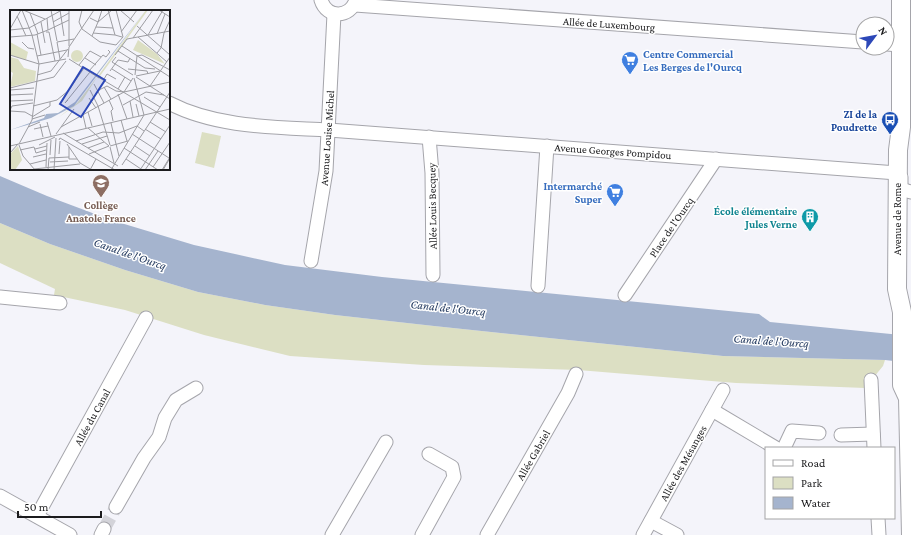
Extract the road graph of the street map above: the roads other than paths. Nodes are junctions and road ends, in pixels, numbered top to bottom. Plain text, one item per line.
1 (321, 0) edge
2 (901, 0) edge
3 (355, 2) edge
4 (334, 14) junction
5 (895, 38) edge
6 (855, 41) edge
7 (895, 56) edge
8 (170, 103) edge
9 (901, 127) junction
10 (329, 130) junction
11 (429, 137) junction
12 (547, 146) junction
13 (898, 150) junction
14 (716, 159) junction
15 (897, 173) junction
16 (909, 192) edge
17 (311, 261) dead end
18 (433, 275) dead end
19 (538, 286) dead end
20 (625, 295) dead end
21 (0, 297) edge
22 (60, 303) dead end
23 (902, 316) junction
24 (146, 318) dead end
25 (576, 374) dead end
26 (871, 380) dead end
27 (902, 385) junction
28 (196, 388) dead end
29 (723, 390) dead end
30 (712, 410) junction
31 (819, 433) dead end
32 (873, 434) junction
33 (841, 435) dead end
34 (386, 442) dead end
35 (774, 447) edge
36 (784, 447) edge
37 (874, 447) edge
38 (428, 454) dead end
39 (0, 496) edge
40 (116, 507) tunnel mouth
41 (37, 516) junction
42 (878, 519) edge
43 (651, 521) junction
44 (63, 533) edge
45 (332, 535) edge
46 (422, 535) edge
47 (487, 535) edge
48 (643, 535) edge
49 (677, 535) edge
50 (879, 535) edge
51 (899, 535) edge
52 (911, 535) edge

1 - 4 street
2 - 5 street, Avenue de Rome
3 - 4 street
3 - 6 street, Allée de Luxembourg
4 - 10 street, Avenue Louise Michel
7 - 9 street, Avenue de Rome
8 - 10 street, Avenue Georges Pompidou
9 - 13 street, Avenue de Rome
9 - 16 street, Avenue de Rome
10 - 11 street, Avenue Georges Pompidou
10 - 17 street, Avenue Louise Michel
11 - 12 street, Avenue Georges Pompidou
11 - 18 street, Allée Louis Becquey
12 - 14 street, Avenue Georges Pompidou
12 - 19 street
13 - 15 street, Avenue de Rome
13 - 16 street
14 - 15 street, Avenue Georges Pompidou
14 - 20 street, Place de l'Ourcq
15 - 23 street, Avenue de Rome
16 - 23 street, Avenue de Rome
21 - 22 street
23 - 27 street
24 - 41 street, Allée du Canal
25 - 47 street, Allée Gabriel
26 - 32 street
27 - 51 street
27 - 52 street
28 - 40 street
29 - 30 street, Allée des Mésanges
30 - 35 street
30 - 43 street, Allée des Mésanges
31 - 36 street
32 - 33 street
32 - 37 street
34 - 45 street
38 - 46 street
39 - 41 street
41 - 44 street
42 - 50 street
43 - 48 street, Allée des Mésanges
43 - 49 street

